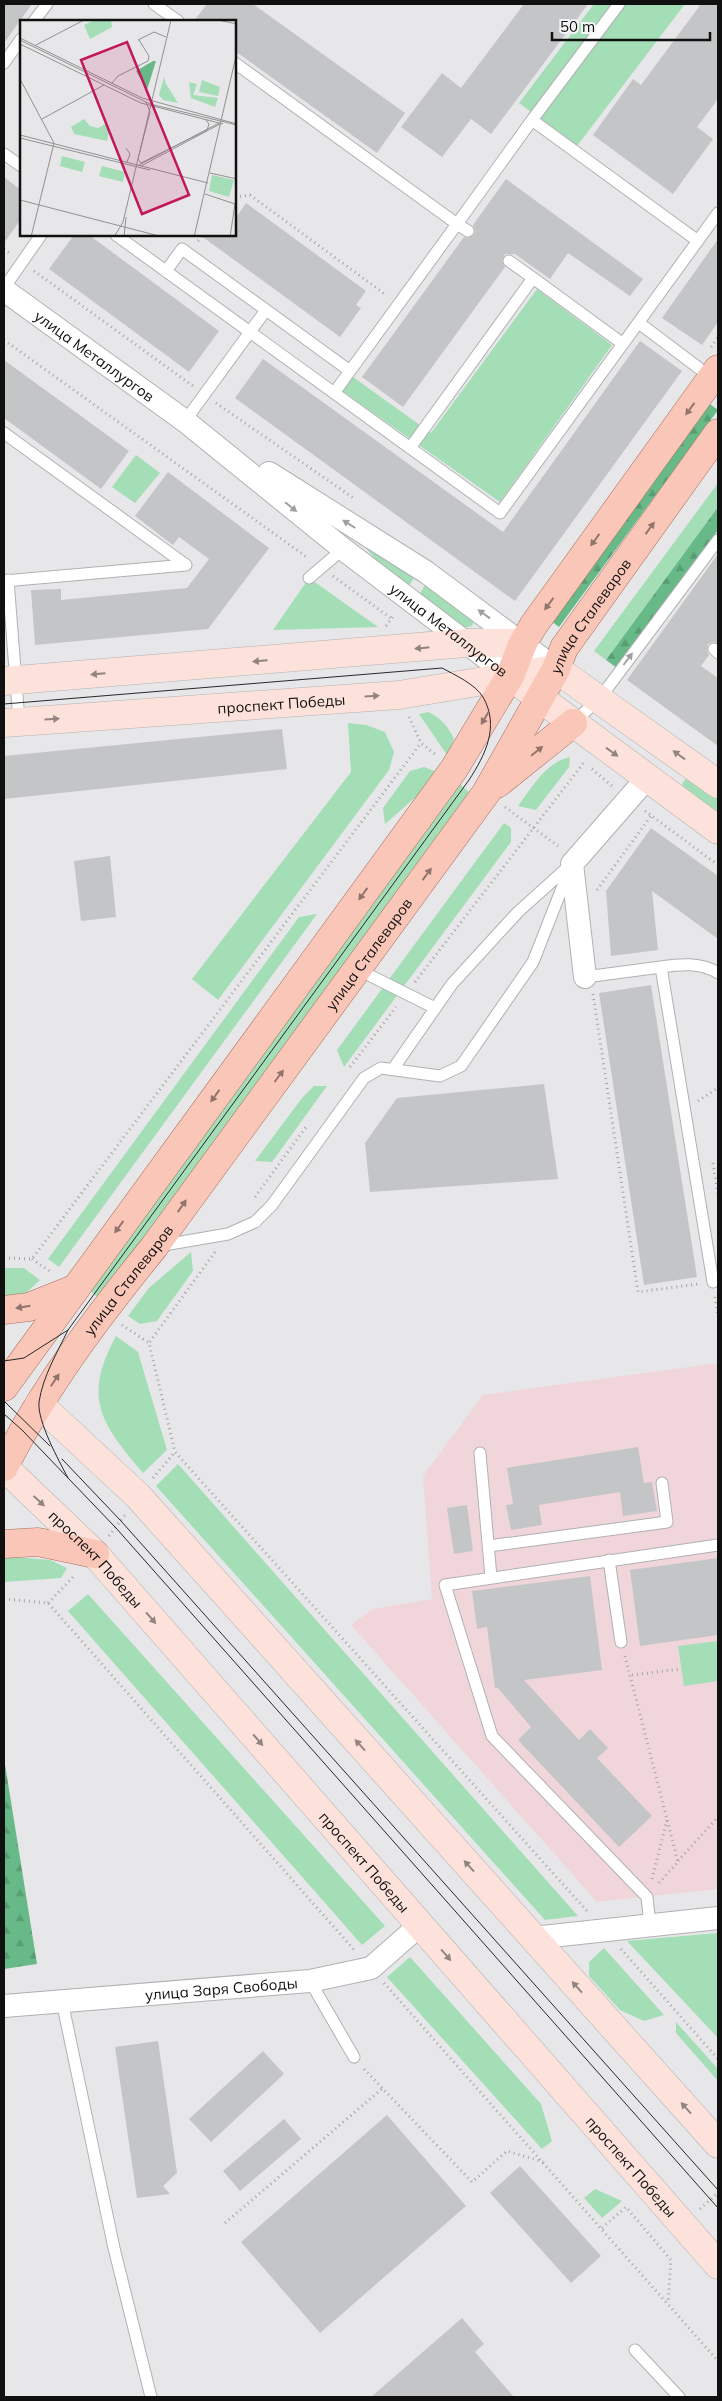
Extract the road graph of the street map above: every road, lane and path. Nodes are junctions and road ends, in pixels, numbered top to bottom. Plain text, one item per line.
1 (47, 4) edge
2 (154, 4) edge
3 (619, 4) edge
4 (35, 20) edge
5 (177, 20) edge
6 (20, 40) edge
7 (4, 63) edge
8 (236, 64) edge
9 (532, 120) junction
10 (4, 154) edge
11 (20, 165) edge
12 (236, 197) edge
13 (718, 213) edge
14 (457, 224) junction
15 (468, 232) dead end
16 (39, 236) edge
17 (117, 236) edge
18 (698, 241) junction
19 (509, 261) dead end
20 (166, 271) junction
21 (533, 278) junction
22 (4, 289) edge
23 (399, 304) junction
24 (266, 310) junction
25 (639, 323) junction
26 (250, 332) junction
27 (4, 340) edge
28 (623, 344) junction
29 (350, 371) junction
30 (715, 373) edge
31 (334, 393) junction
32 (185, 421) junction
33 (4, 433) edge
34 (718, 433) edge
35 (410, 448) junction
36 (718, 540) edge
37 (343, 550) junction
38 (322, 568) junction
39 (309, 578) dead end
40 (6, 580) edge
41 (392, 618) dead end
42 (466, 643) junction
43 (523, 643) junction
44 (556, 669) junction
45 (510, 676) junction
46 (10, 681) edge
47 (540, 698) junction
48 (600, 698) junction
49 (12, 722) edge
50 (573, 723) junction
51 (421, 743) dead end
52 (647, 778) junction
53 (718, 784) edge
54 (486, 793) junction
55 (628, 799) junction
56 (650, 816) junction
57 (718, 830) edge
58 (572, 864) junction
59 (718, 864) edge
60 (598, 898) dead end
61 (661, 967) junction
62 (357, 969) junction
63 (718, 973) edge
64 (588, 977) junction
65 (406, 994) junction
66 (435, 1008) junction
67 (393, 1069) junction
68 (346, 1072) dead end
69 (718, 1088) edge
70 (684, 1109) junction
71 (307, 1126) dead end
72 (712, 1163) dead end
73 (718, 1194) edge
74 (250, 1203) dead end
75 (228, 1234) junction
76 (154, 1247) junction
77 (4, 1258) edge
78 (713, 1282) joint
79 (74, 1288) junction
80 (4, 1310) edge
81 (5, 1382) edge
82 (39, 1404) junction
83 (175, 1452) junction
84 (480, 1453) dead end
85 (4, 1467) edge
86 (662, 1483) dead end
87 (138, 1496) junction
88 (4, 1544) edge
89 (718, 1545) edge
90 (490, 1546) junction
91 (95, 1554) junction
92 (609, 1560) junction
93 (491, 1577) junction
94 (48, 1603) dead end
95 (621, 1642) joint
96 (682, 1669) dead end
97 (632, 1676) junction
98 (718, 1817) edge
99 (668, 1819) junction
100 (678, 1862) junction
101 (647, 1897) junction
102 (592, 1916) dead end
103 (718, 1918) edge
104 (420, 1925) junction
105 (650, 1925) junction
106 (533, 1938) junction
107 (615, 1943) dead end
108 (310, 1981) junction
109 (62, 2001) junction
110 (4, 2006) edge
111 (354, 2057) joint
112 (718, 2060) edge
113 (383, 2088) junction
114 (718, 2144) edge
115 (543, 2162) dead end
116 (718, 2192) edge
117 (698, 2211) dead end
118 (225, 2223) dead end
119 (602, 2228) dead end
120 (718, 2265) edge
121 (668, 2303) dead end
122 (636, 2350) dead end
123 (151, 2397) edge
124 (679, 2397) edge

1 - 4 lane
2 - 5 lane
3 - 9 lane
6 - 7 lane
8 - 14 lane
9 - 14 lane
9 - 18 lane
10 - 11 lane
12 - 23 path
13 - 18 lane
14 - 15 lane
14 - 23 lane
16 - 22 lane
17 - 20 lane
18 - 25 lane
19 - 21 lane
20 - 24 lane
20 - 26 lane
21 - 28 lane
21 - 35 lane
22 - 32 street, улица Металлургов
23 - 29 lane
24 - 26 lane
24 - 29 lane
25 - 28 lane
25 - 30 lane
26 - 31 lane
26 - 32 lane
27 - 38 path
28 - 35 lane
29 - 31 lane
30 -> 43 main road
31 - 35 lane
32 -> 37 street, улица Металлургов
43 -> 32 street, улица Металлургов
33 - 40 lane
44 -> 34 main road, улица Сталеваров
48 -> 36 lane
37 - 38 lane
37 - 42 street, улица Металлургов
38 - 39 lane
38 - 41 path
40 - 46 lane
42 - 43 main road
42 - 45 street, улица Металлургов
42 -> 46 main road
43 - 44 street, улица Металлургов
43 - 45 main road
44 - 45 main road, проспект Победы
44 - 47 main road, улица Сталеваров
44 - 48 main road, улица Металлургов
45 - 47 main road, улица Металлургов
49 -> 45 main road, проспект Победы
45 -> 79 main road
46 - 49 lane
47 - 50 main road, улица Металлургов
47 - 54 main road, улица Сталеваров
48 - 50 lane
53 -> 48 main road, улица Металлургов
50 -> 52 main road, улица Металлургов
54 -> 50 main road
51 - 77 path
52 - 55 street
52 - 57 main road, улица Металлургов
62 -> 54 main road, улица Сталеваров
55 - 56 path
55 - 58 street
55 - 65 path
56 - 59 path
56 - 60 path
58 - 64 street
58 - 66 lane
58 - 67 lane
61 - 63 lane
61 - 64 lane
61 - 70 lane
62 - 65 lane
76 -> 62 main road, улица Сталеваров
64 - 78 path
65 - 66 lane
65 - 68 path
66 - 67 lane
67 - 75 lane
69 - 70 path
70 - 78 lane
71 - 74 path
72 - 73 path
75 - 76 lane
75 - 83 path
82 -> 76 main road, улица Сталеваров
79 -> 80 main road
79 - 81 main road
81 - 82 main road
82 - 85 main road, улица Сталеваров
82 - 87 main road
83 - 87 path
83 - 102 path
84 - 90 lane
85 -> 91 main road, проспект Победы
86 - 90 lane
87 - 91 path
106 -> 87 main road
88 - 91 main road
89 - 92 lane
90 - 93 lane
91 - 94 path
91 -> 104 main road, проспект Победы
92 - 93 lane
92 - 95 lane
93 - 101 lane
95 - 97 path
96 - 97 path
97 - 99 path
98 - 100 path
99 - 100 path
99 - 101 path
100 - 101 path
101 - 105 lane
103 - 105 street
104 - 108 street, улица Заря Свободы
104 -> 120 main road, проспект Победы
105 - 106 street
114 -> 106 main road
107 - 112 path
108 - 109 street, улица Заря Свободы
108 - 111 lane
109 - 110 street, улица Заря Свободы
109 - 123 lane
111 - 113 path
113 - 115 path
113 - 118 path
116 - 117 path
119 - 121 path
122 - 124 lane

